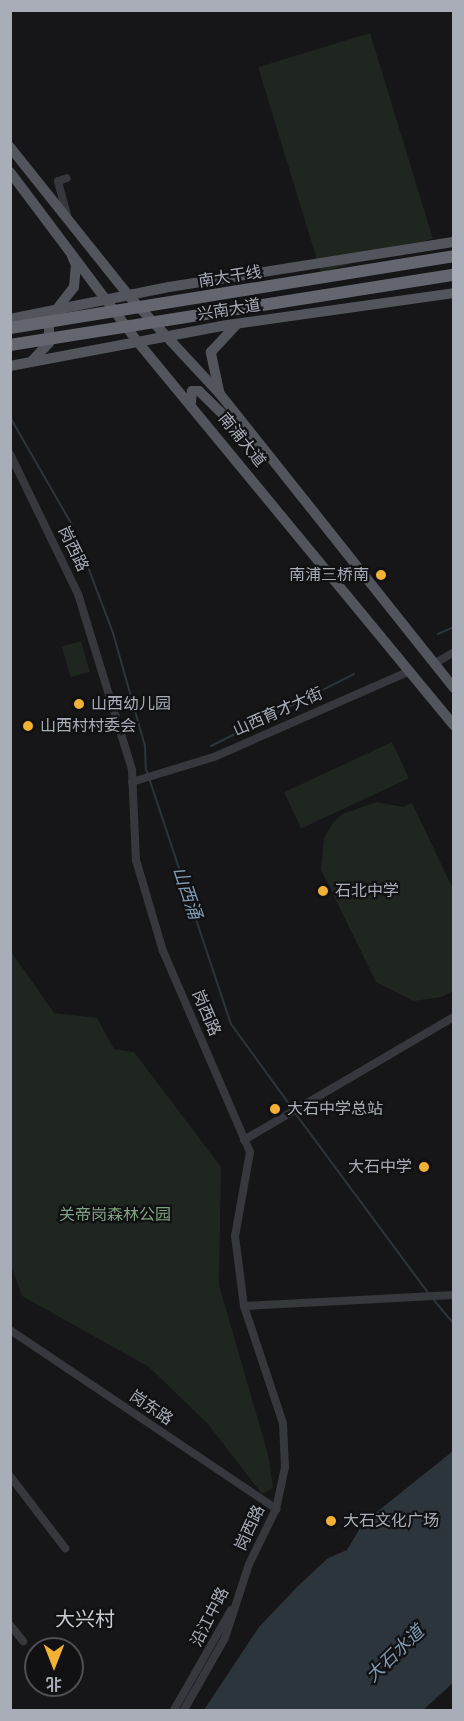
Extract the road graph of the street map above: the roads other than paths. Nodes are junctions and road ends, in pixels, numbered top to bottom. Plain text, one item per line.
1 (10, 147) edge
2 (10, 172) edge
3 (67, 178) dead end
4 (67, 215) junction
5 (53, 224) junction
6 (453, 242) edge
7 (453, 256) edge
8 (453, 275) edge
9 (242, 276) junction
10 (453, 293) edge
11 (128, 295) junction
12 (109, 298) junction
13 (56, 311) junction
14 (37, 315) junction
15 (10, 319) edge
16 (252, 321) junction
17 (238, 324) junction
18 (10, 328) edge
19 (166, 336) junction
20 (137, 341) junction
21 (10, 345) edge
22 (31, 362) junction
23 (10, 366) edge
24 (220, 394) junction
25 (191, 402) junction
26 (10, 454) edge
27 (271, 460) junction
28 (20, 473) junction
29 (10, 477) edge
30 (453, 652) edge
31 (434, 664) junction
32 (410, 671) junction
33 (453, 688) edge
34 (453, 724) edge
35 (132, 782) junction
36 (453, 1017) edge
37 (244, 1140) junction
38 (449, 1295) edge
39 (244, 1306) junction
40 (10, 1330) edge
41 (10, 1476) edge
42 (276, 1509) junction
43 (65, 1548) dead end
44 (242, 1588) junction
45 (10, 1625) edge
46 (23, 1641) dead end
47 (174, 1710) edge
48 (184, 1710) edge

1 - 4 main road, 南浦大道
2 - 5 main road, 南浦大道
3 - 4 street
4 - 5 main road
4 - 11 main road, 南浦大道
5 - 12 main road, 南浦大道
5 - 13 main road
6 - 9 main road, 兴南大道
7 - 18 highway, 南大干线
8 - 21 highway, 南大干线
9 - 11 main road, 兴南大道
9 - 16 main road
10 - 16 main road, 兴南大道
11 - 12 main road, 兴南大道
11 - 19 main road, 南浦大道
12 - 13 main road
12 - 20 main road, 南浦大道
13 - 14 main road
14 - 15 main road
14 - 22 main road
16 - 17 main road, 兴南大道
17 - 19 main road, 兴南大道
17 - 24 main road
19 - 20 main road, 兴南大道
19 - 24 main road, 南浦大道
20 - 22 main road, 兴南大道
20 - 25 main road, 南浦大道
22 - 23 main road, 兴南大道
24 - 27 main road, 南浦大道
25 - 27 main road
25 - 32 main road, 南浦大道
26 - 28 street, 岗西路
27 - 31 main road, 南浦大道
28 - 29 street
28 - 35 street, 岗西路
30 - 31 street
31 - 33 main road, 南浦大道
32 - 34 main road, 南浦大道
32 - 35 street, 山西育才大街
35 - 37 street, 岗西路
36 - 37 street
37 - 39 street, 岗西路
38 - 39 street
39 - 42 street, 岗西路
40 - 42 street, 岗东路
41 - 43 street
42 - 44 street, 岗西路
44 - 47 street, 沿江中路
44 - 48 street, 沿江中路
45 - 46 street

